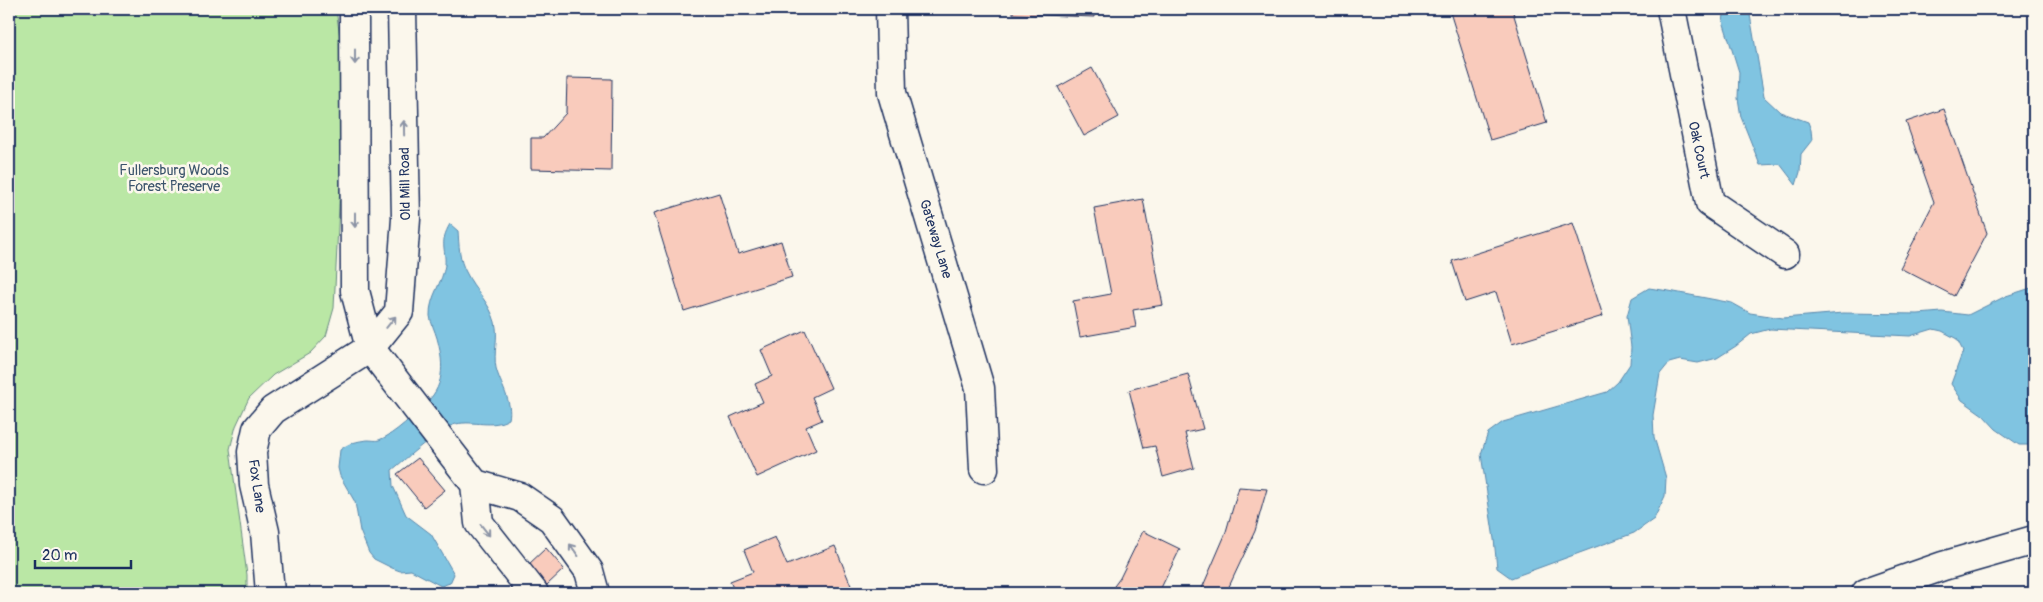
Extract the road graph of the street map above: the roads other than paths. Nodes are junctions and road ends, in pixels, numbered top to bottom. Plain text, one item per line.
1 (354, 9) edge
2 (402, 9) edge
3 (890, 9) edge
4 (1671, 9) edge
5 (1785, 254) dead end
6 (370, 348) junction
7 (984, 469) dead end
8 (475, 484) junction
9 (2034, 540) edge
10 (270, 593) edge
11 (534, 593) edge
12 (595, 593) edge
13 (1866, 593) edge

1 -> 6 street
6 -> 2 street, Old Mill Road
3 - 7 street, Gateway Lane
4 - 5 street, Oak Court
6 - 8 street
6 - 10 street, Fox Lane
8 -> 11 street
12 -> 8 street
9 - 13 street

